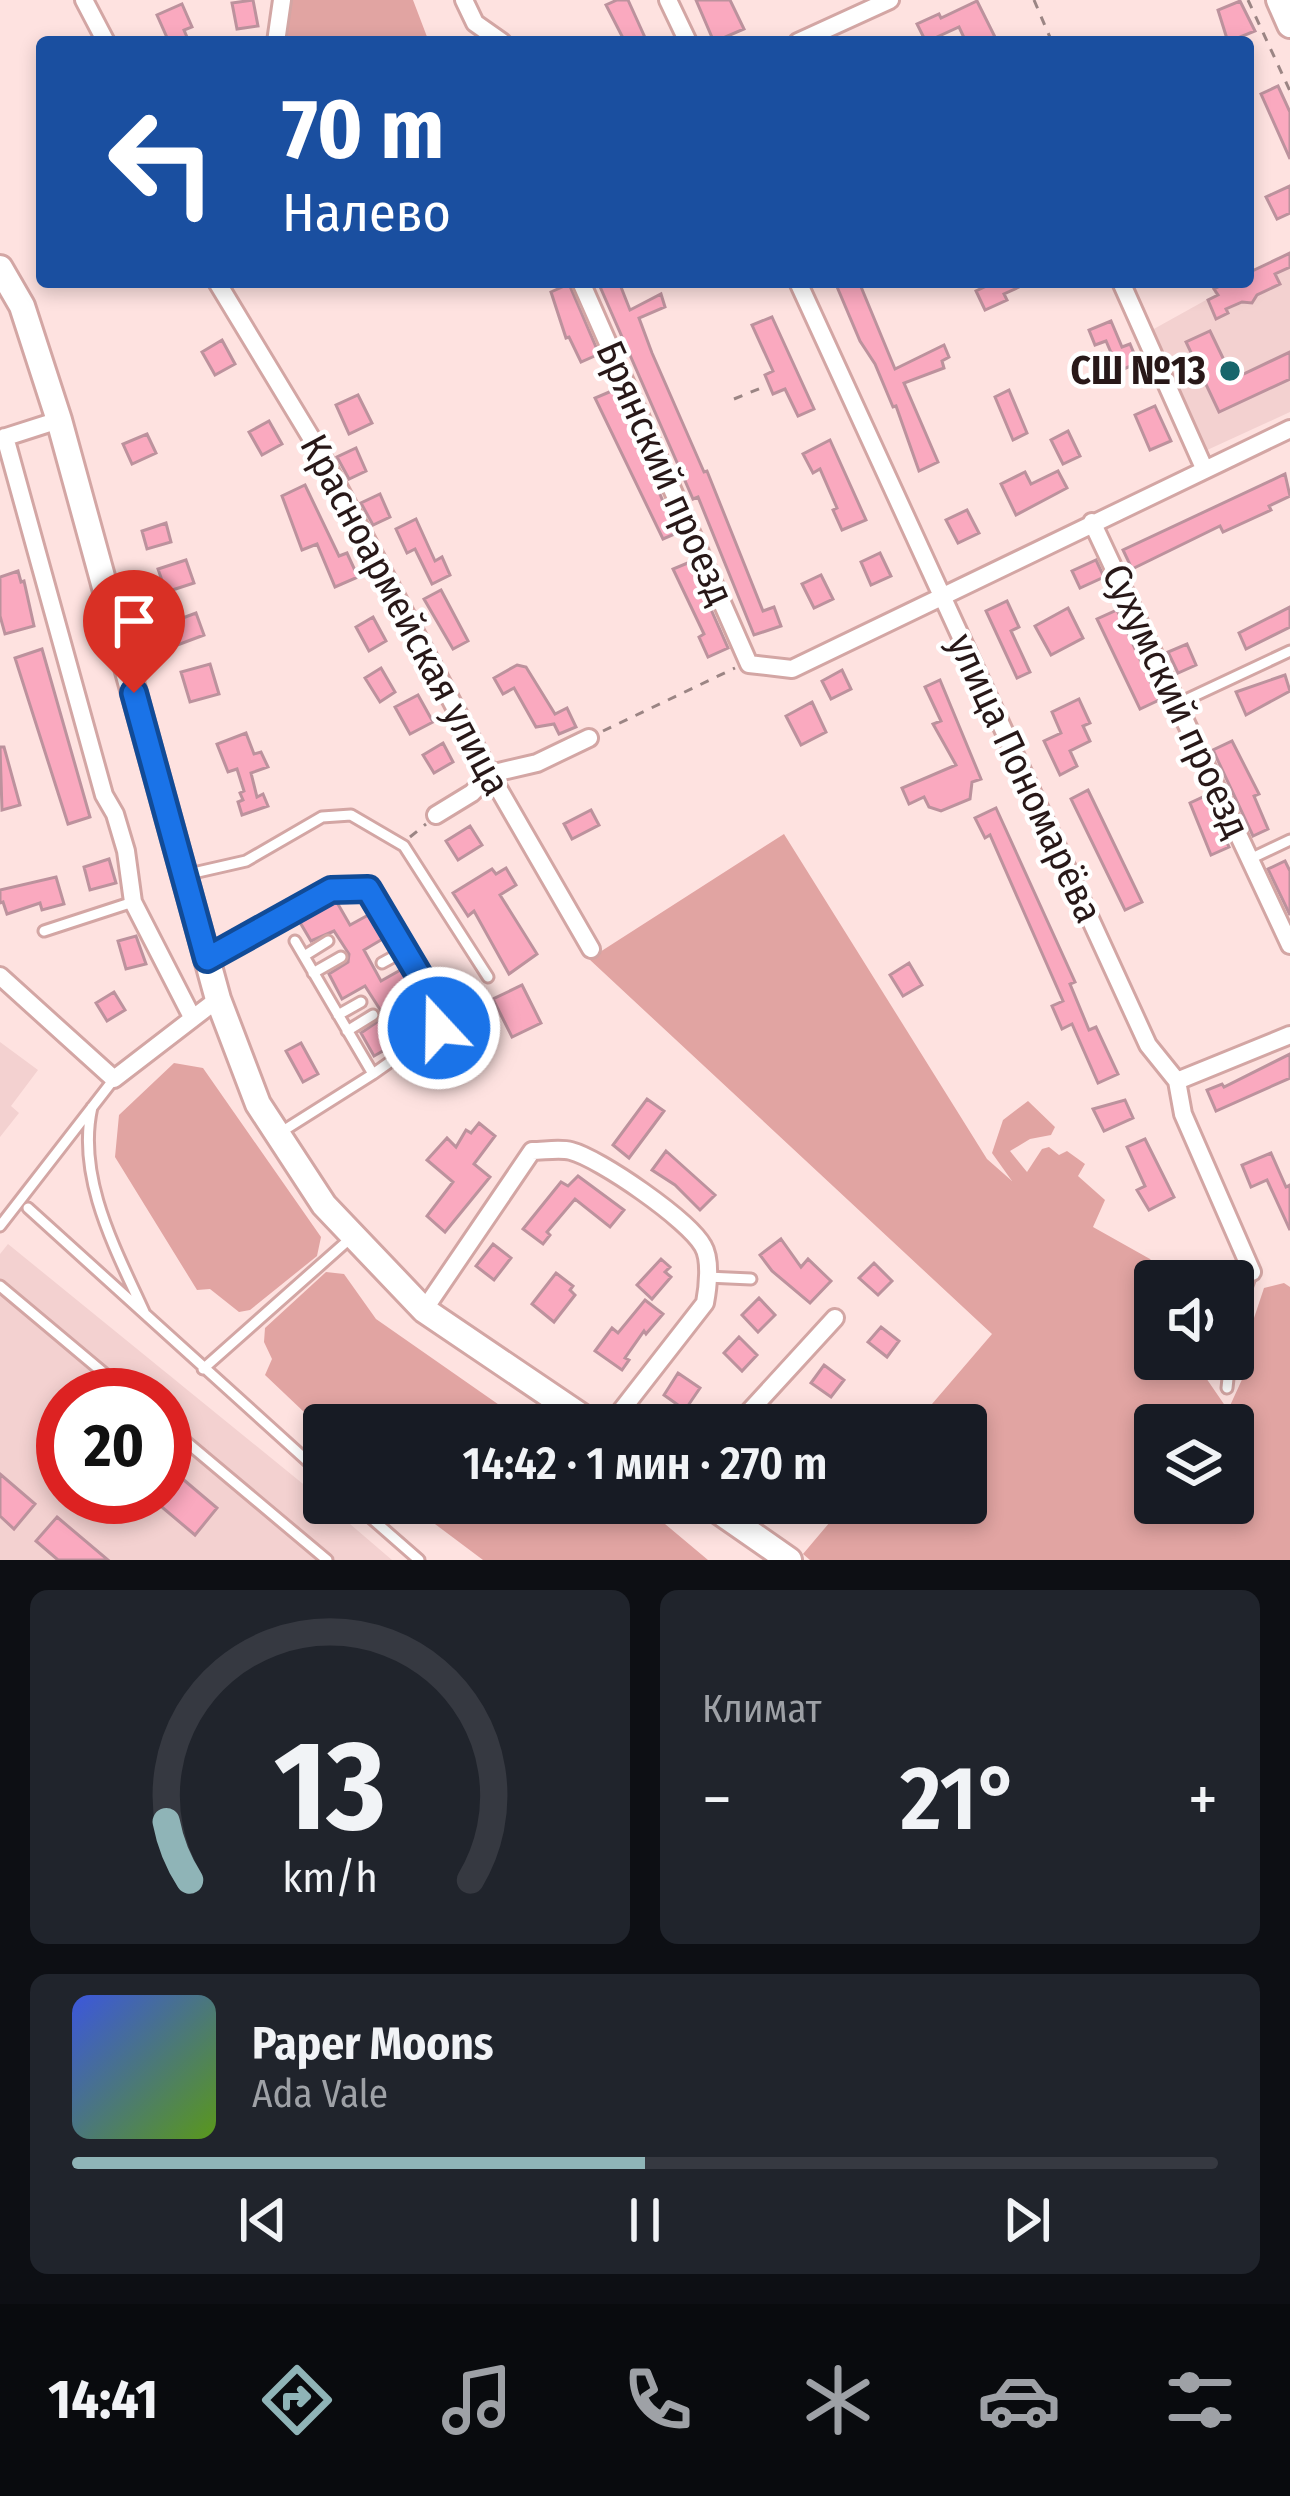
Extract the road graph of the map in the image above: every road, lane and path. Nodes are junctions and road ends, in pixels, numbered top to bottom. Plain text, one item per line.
1 (84, 0) edge
2 (282, 0) edge
3 (464, 0) edge
4 (668, 0) edge
5 (890, 0) edge
6 (1034, 0) edge
7 (1248, 0) edge
8 (1279, 0) edge
9 (1290, 25) edge
10 (103, 36) edge
11 (277, 36) edge
12 (494, 36) edge
13 (685, 36) edge
14 (811, 36) edge
15 (1049, 36) edge
16 (1290, 91) edge
17 (0, 268) edge
18 (221, 288) edge
19 (584, 288) edge
20 (801, 288) edge
21 (1124, 288) edge
22 (761, 388) dead end
23 (734, 399) dead end
24 (59, 420) junction
25 (1290, 429) edge
26 (2, 438) edge
27 (1204, 468) junction
28 (1093, 522) junction
29 (942, 596) junction
30 (1290, 650) edge
31 (749, 664) junction
32 (1177, 704) junction
33 (589, 738) joint
34 (490, 774) junction
35 (436, 815) joint
36 (1290, 840) edge
37 (401, 844) junction
38 (1250, 859) junction
39 (184, 875) junction
40 (133, 902) junction
41 (44, 931) dead end
42 (295, 941) dead end
43 (328, 941) dead end
44 (1290, 945) edge
45 (590, 949) dead end
46 (404, 951) junction
47 (304, 956) junction
48 (341, 957) dead end
49 (207, 959) junction
50 (382, 964) dead end
51 (314, 973) junction
52 (0, 976) edge
53 (488, 977) dead end
54 (218, 999) junction
55 (361, 1002) dead end
56 (338, 1015) junction
57 (373, 1016) dead end
58 (192, 1017) junction
59 (347, 1031) junction
60 (1290, 1035) edge
61 (373, 1074) junction
62 (114, 1079) junction
63 (1177, 1081) junction
64 (92, 1107) junction
65 (278, 1134) junction
66 (28, 1208) dead end
67 (0, 1226) edge
68 (353, 1236) junction
69 (1247, 1260) edge
70 (707, 1277) junction
71 (752, 1279) dead end
72 (0, 1286) edge
73 (424, 1310) junction
74 (147, 1318) junction
75 (835, 1318) dead end
76 (98, 1368) edge
77 (202, 1369) junction
78 (1228, 1380) edge
79 (1227, 1388) dead end
80 (563, 1404) edge
81 (626, 1404) edge
82 (755, 1404) edge
83 (192, 1447) edge
84 (303, 1458) edge
85 (379, 1524) edge
86 (737, 1524) edge
87 (327, 1560) edge
88 (419, 1560) edge
89 (789, 1560) edge

1 - 10 street
2 - 11 street
3 - 12 street
4 - 13 street
5 - 14 street
6 - 15 path
7 - 16 path
8 - 9 street
17 - 24 street
18 - 34 street, Красноармейская улица
19 - 31 street, Брянский проезд
20 - 29 street, улица Пономарёва
21 - 27 street
22 - 23 path
24 - 26 street
24 - 39 street
25 - 27 street
26 - 40 street
27 - 28 street
28 - 29 street
28 - 32 street, Сухумский проезд
29 - 31 street
29 - 63 street, улица Пономарёва
30 - 32 lane
31 - 33 path
32 - 38 street, Сухумский проезд
33 - 34 street
34 - 35 street
34 - 45 street, Красноармейская улица
35 - 37 path
36 - 38 lane
37 - 39 lane
37 - 53 lane
38 - 44 street, Сухумский проезд
39 - 49 street
40 - 41 lane
40 - 58 street
42 - 47 lane
43 - 47 lane
46 - 49 lane
46 - 50 lane
46 - 61 lane
47 - 51 lane
48 - 51 lane
49 - 54 street
51 - 56 lane
52 - 62 street
54 - 58 street
54 - 65 street
55 - 56 lane
56 - 59 lane
57 - 59 lane
58 - 62 street
59 - 61 lane
60 - 63 street
61 - 65 lane
62 - 64 lane
63 - 69 street, улица Пономарёва
64 - 67 lane
64 - 74 lane
65 - 68 street
66 - 74 lane
68 - 73 street
68 - 77 lane
70 - 71 lane
70 - 73 street
70 - 81 street
72 - 76 lane
73 - 80 street
74 - 77 lane
75 - 82 street
77 - 84 lane
78 - 79 lane
83 - 87 lane
85 - 88 lane
86 - 89 street

